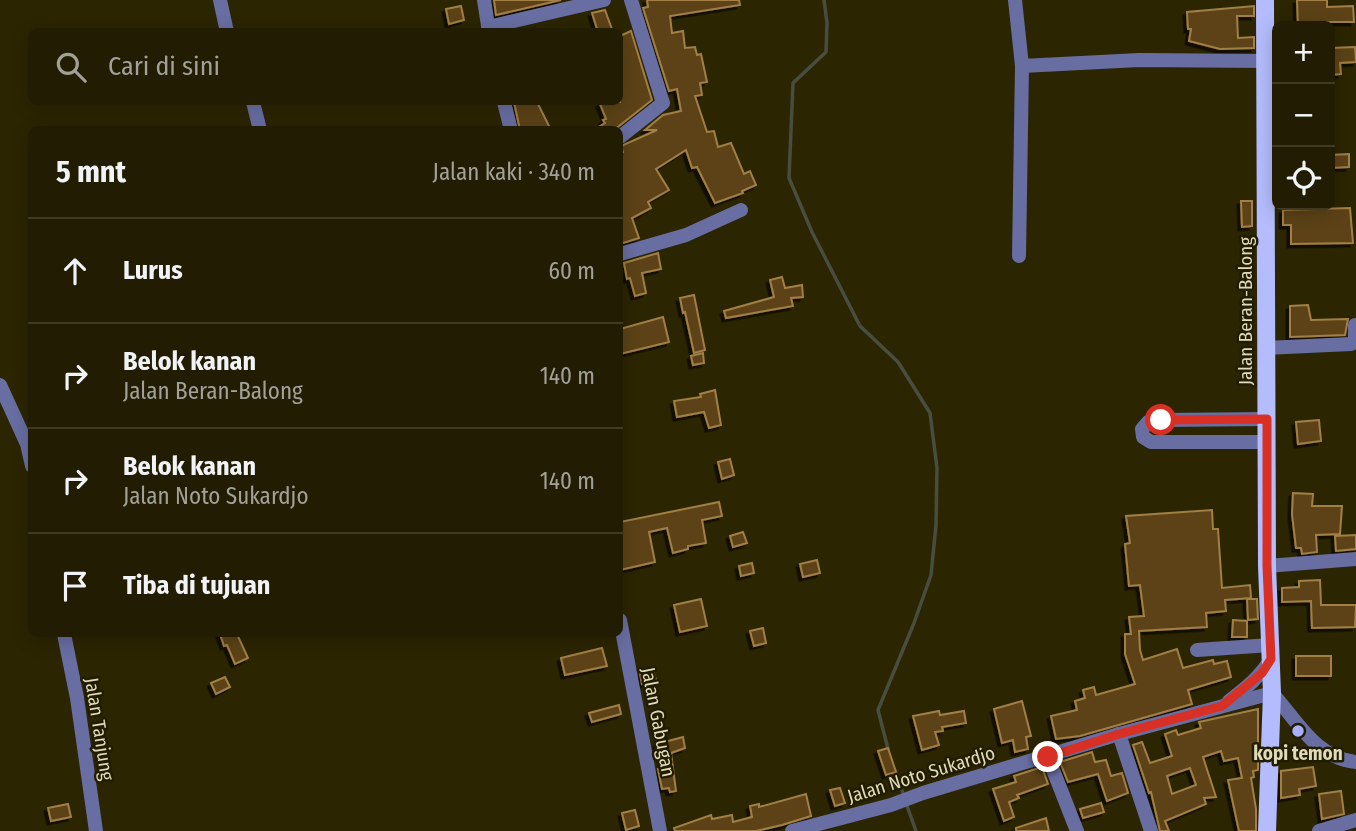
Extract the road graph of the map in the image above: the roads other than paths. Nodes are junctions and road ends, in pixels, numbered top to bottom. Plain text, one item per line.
1 (220, 0) edge
2 (484, 0) edge
3 (604, 0) edge
4 (631, 0) edge
5 (1015, 0) edge
6 (1265, 0) edge
7 (555, 6) edge
8 (226, 28) edge
9 (489, 28) edge
10 (492, 28) edge
11 (1264, 61) junction
12 (1022, 66) junction
13 (254, 105) edge
14 (505, 105) edge
15 (259, 126) edge
16 (510, 126) edge
17 (623, 135) edge
18 (741, 210) dead end
19 (623, 253) edge
20 (1019, 256) dead end
21 (1355, 325) edge
22 (1267, 348) junction
23 (0, 385) edge
24 (1267, 419) junction
25 (28, 441) edge
26 (1267, 442) junction
27 (1356, 559) edge
28 (1267, 566) junction
29 (623, 636) edge
30 (65, 637) edge
31 (1198, 650) dead end
32 (1271, 652) junction
33 (1272, 693) junction
34 (1222, 706) junction
35 (1119, 734) junction
36 (1048, 757) junction
37 (1356, 762) edge
38 (1356, 820) edge
39 (96, 831) edge
40 (660, 831) edge
41 (792, 831) edge
42 (1077, 831) edge
43 (1152, 831) edge
44 (1267, 831) edge
45 (1319, 831) edge

1 - 8 street
2 - 9 street
3 - 7 street
4 - 17 street
5 - 12 street
6 - 11 main road, Jalan Beran-Balong
7 - 10 street
11 - 12 street
11 - 22 main road, Jalan Beran-Balong
12 - 20 street
13 - 15 street
14 - 16 street
18 - 19 street
21 - 22 street
22 - 24 main road, Jalan Beran-Balong
23 - 25 street
24 - 26 main road, Jalan Beran-Balong
24 - 26 street
26 - 28 main road, Jalan Beran-Balong
27 - 28 street
28 - 32 main road, Jalan Beran-Balong
29 - 40 street, Jalan Gabugan
30 - 39 street, Jalan Tanjung
31 - 32 street
32 - 33 main road, Jalan Beran-Balong
32 - 34 street, Jalan Noto Sukardjo
33 - 34 street, Jalan Noto Sukardjo
33 - 37 street
33 - 44 main road, Jalan Beran-Balong
34 - 35 street, Jalan Noto Sukardjo
35 - 36 street, Jalan Noto Sukardjo
35 - 43 street
36 - 41 street, Jalan Noto Sukardjo
36 - 42 street
38 - 45 street

